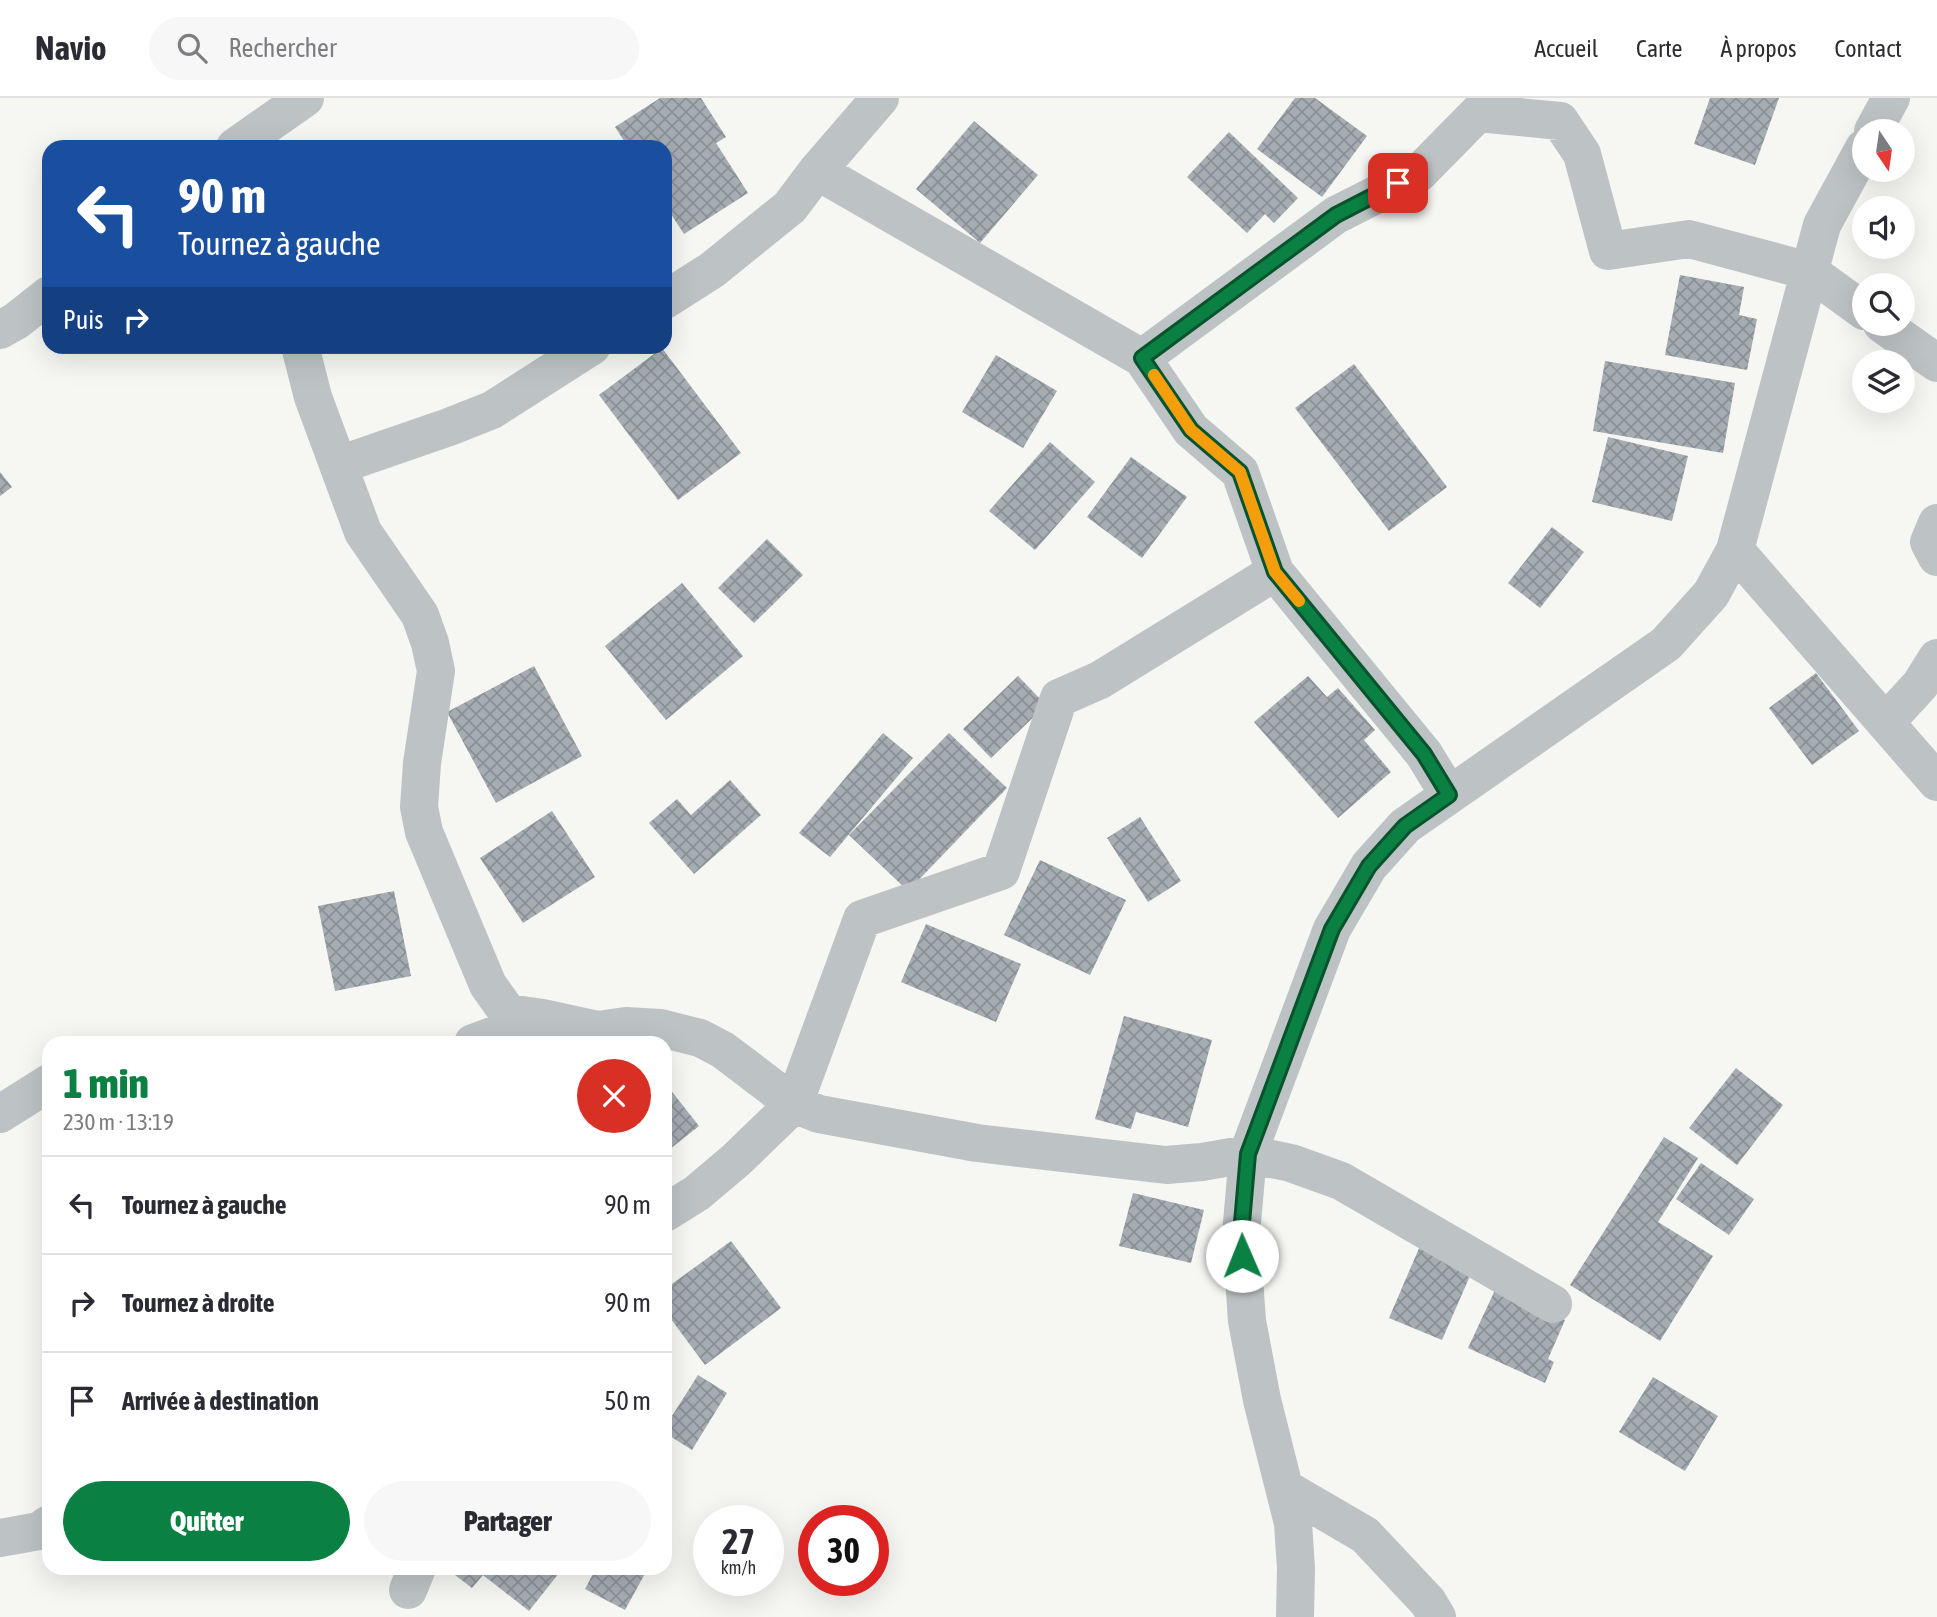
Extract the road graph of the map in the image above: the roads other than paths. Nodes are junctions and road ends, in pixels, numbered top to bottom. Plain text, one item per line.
1 (305, 98) edge
2 (880, 98) edge
3 (1891, 98) edge
4 (1880, 119) edge
5 (246, 140) edge
6 (1852, 170) edge
7 (817, 171) junction
8 (1809, 271) junction
9 (672, 296) edge
10 (42, 301) edge
11 (1852, 302) edge
12 (0, 330) edge
13 (1899, 336) edge
14 (302, 354) edge
15 (580, 354) edge
16 (1142, 358) junction
17 (1937, 363) edge
18 (339, 465) junction
19 (1937, 523) edge
20 (1735, 550) junction
21 (1937, 557) edge
22 (1275, 572) junction
23 (1937, 658) edge
24 (1886, 722) junction
25 (1937, 782) edge
26 (1449, 795) junction
27 (543, 1017) junction
28 (492, 1036) edge
29 (42, 1087) edge
30 (794, 1104) junction
31 (0, 1114) edge
32 (1248, 1154) junction
33 (672, 1209) edge
34 (1553, 1304) dead end
35 (1286, 1489) junction
36 (42, 1529) edge
37 (0, 1538) edge
38 (1295, 1617) edge
39 (1437, 1617) edge

1 - 5 street
2 - 7 street
3 - 4 street
6 - 8 street
7 - 9 street
7 - 16 street
8 - 11 street
8 - 16 street
8 - 20 street
10 - 12 street
13 - 17 street
14 - 18 street
15 - 18 street
16 - 22 street
18 - 27 street
19 - 21 street
20 - 24 street
20 - 26 street
22 - 26 street
22 - 30 street
23 - 24 street
24 - 25 street
26 - 32 street
27 - 28 street
27 - 30 street
29 - 31 street
30 - 32 street
30 - 33 street
32 - 34 street
32 - 35 street
35 - 38 street
35 - 39 street
36 - 37 street

